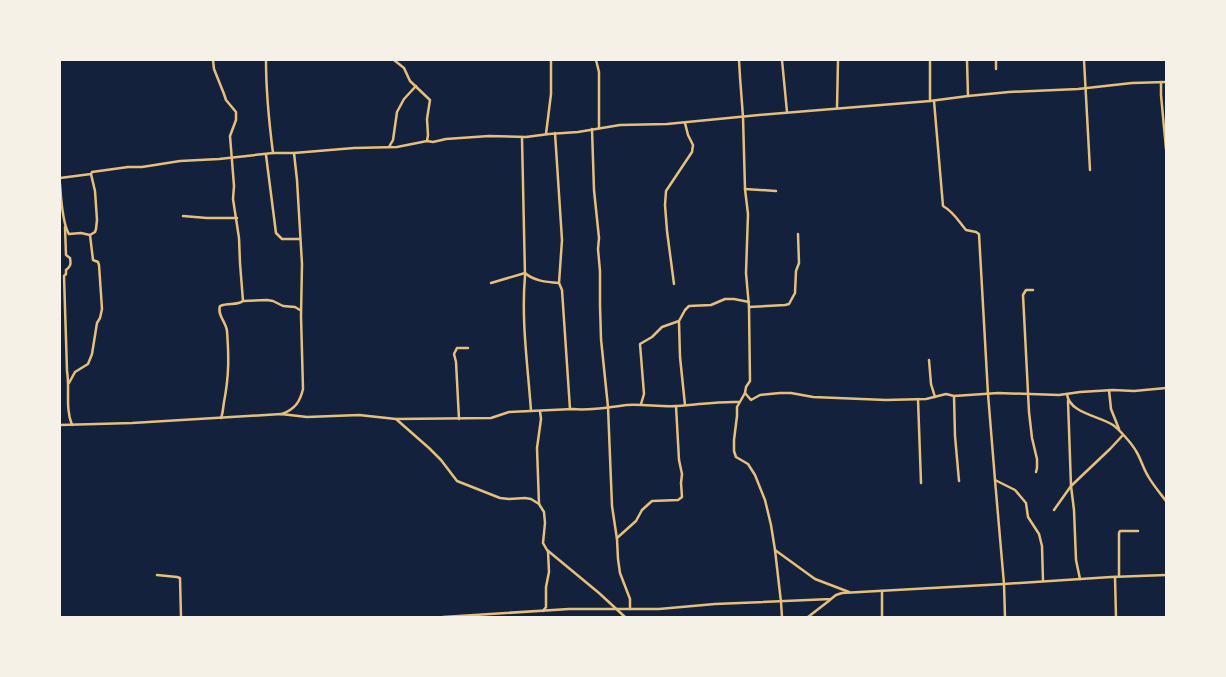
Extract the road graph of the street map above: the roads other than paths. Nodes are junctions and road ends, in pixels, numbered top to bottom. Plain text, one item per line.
1 (213, 60) edge
2 (266, 60) edge
3 (394, 60) edge
4 (551, 60) edge
5 (596, 60) edge
6 (740, 60) edge
7 (782, 60) edge
8 (838, 60) edge
9 (930, 60) edge
10 (966, 60) edge
11 (996, 60) edge
12 (1084, 60) edge
13 (996, 69) dead end
14 (1161, 82) junction
15 (1166, 82) edge
16 (416, 86) junction
17 (1086, 88) junction
18 (968, 96) junction
19 (930, 101) junction
20 (934, 101) junction
21 (837, 108) junction
22 (787, 112) junction
23 (743, 117) junction
24 (685, 123) junction
25 (599, 128) junction
26 (592, 129) junction
27 (555, 133) junction
28 (546, 134) junction
29 (522, 137) junction
30 (427, 141) junction
31 (390, 147) junction
32 (1166, 150) edge
33 (273, 153) junction
34 (294, 153) junction
35 (266, 155) junction
36 (232, 158) junction
37 (1090, 170) dead end
38 (91, 174) junction
39 (60, 178) edge
40 (60, 184) edge
41 (746, 189) junction
42 (776, 191) dead end
43 (183, 216) dead end
44 (237, 218) junction
45 (65, 227) junction
46 (798, 234) dead end
47 (90, 235) junction
48 (300, 239) junction
49 (525, 273) junction
50 (491, 283) dead end
51 (559, 283) junction
52 (674, 284) dead end
53 (1033, 290) dead end
54 (244, 301) junction
55 (749, 302) junction
56 (749, 307) junction
57 (301, 311) junction
58 (679, 321) junction
59 (468, 348) dead end
60 (929, 360) dead end
61 (69, 383) junction
62 (1166, 388) edge
63 (1109, 390) junction
64 (745, 393) junction
65 (988, 394) junction
66 (1029, 394) junction
67 (1067, 394) junction
68 (954, 396) junction
69 (936, 397) junction
70 (918, 399) junction
71 (1068, 401) junction
72 (739, 402) junction
73 (641, 404) junction
74 (685, 405) junction
75 (676, 406) junction
76 (608, 407) junction
77 (570, 409) junction
78 (531, 411) junction
79 (540, 411) junction
80 (281, 414) junction
81 (221, 418) junction
82 (396, 419) junction
83 (459, 419) junction
84 (60, 425) edge
85 (72, 425) junction
86 (1120, 430) junction
87 (1123, 435) junction
88 (1036, 472) dead end
89 (996, 480) junction
90 (959, 481) dead end
91 (921, 483) dead end
92 (1071, 486) junction
93 (1166, 501) edge
94 (539, 504) junction
95 (1054, 510) dead end
96 (1138, 530) dead end
97 (617, 539) junction
98 (548, 550) junction
99 (775, 550) junction
100 (1166, 574) edge
101 (157, 575) dead end
102 (1115, 576) junction
103 (1119, 576) junction
104 (1080, 579) junction
105 (1043, 581) junction
106 (1004, 584) junction
107 (882, 591) junction
108 (853, 593) junction
109 (831, 599) junction
110 (781, 602) junction
111 (615, 609) junction
112 (630, 609) junction
113 (543, 610) junction
114 (181, 617) edge
115 (443, 617) edge
116 (625, 617) edge
117 (782, 617) edge
118 (808, 617) edge
119 (882, 617) edge
120 (1005, 617) edge
121 (1116, 617) edge

1 - 36 street
2 - 33 street
3 - 16 street
4 - 28 street
5 - 25 street
6 - 23 street
7 - 22 street
8 - 21 street
9 - 19 street
10 - 18 street
11 - 13 street
12 - 17 street
14 - 15 street
14 - 17 street
14 - 32 street
16 - 30 street
16 - 31 street
17 - 18 street
17 - 37 street
18 - 20 street
19 - 20 street
19 - 21 street
20 - 65 street
21 - 22 street
22 - 23 street
23 - 24 street
23 - 41 street
24 - 25 street
24 - 52 street
25 - 26 street
26 - 27 street
26 - 76 street
27 - 28 street
27 - 51 street
28 - 29 street
29 - 30 street
29 - 49 street
30 - 31 street
31 - 34 street
33 - 34 street
33 - 35 street
34 - 48 street
35 - 36 street
35 - 48 street
36 - 38 street
36 - 44 street
38 - 39 street
38 - 47 street
40 - 45 street
41 - 42 street
41 - 55 street
43 - 44 street
44 - 54 street
45 - 47 street
45 - 61 street
46 - 56 street
47 - 61 street
48 - 57 street
49 - 50 street
49 - 51 street
49 - 78 street
51 - 77 street
53 - 66 street
54 - 57 street
54 - 81 street
55 - 56 street
55 - 58 street
56 - 64 street
57 - 80 street
58 - 73 street
58 - 74 street
59 - 83 street
60 - 69 street
61 - 85 street
62 - 63 street
63 - 67 street
63 - 86 street
64 - 70 street
64 - 72 street
65 - 66 street
65 - 68 street
65 - 89 street
66 - 67 street
66 - 88 street
67 - 71 street
68 - 69 street
68 - 90 street
69 - 70 street
70 - 91 street
71 - 86 street
71 - 92 street
72 - 74 street
72 - 99 street
73 - 75 street
73 - 76 street
74 - 75 street
75 - 97 street
76 - 77 street
76 - 97 street
77 - 79 street
78 - 79 street
78 - 83 street
79 - 94 street
80 - 81 street
80 - 82 street
81 - 85 street
82 - 83 street
82 - 94 street
84 - 85 street
86 - 87 street
87 - 92 street
87 - 93 street
89 - 105 street
89 - 106 street
92 - 95 street
92 - 104 street
94 - 98 street
96 - 103 street
97 - 112 street
98 - 111 street
98 - 113 street
99 - 108 street
99 - 110 street
100 - 103 street
101 - 114 street
102 - 103 street
102 - 104 street
102 - 121 street
104 - 105 street
105 - 106 street
106 - 107 street
106 - 120 street
107 - 108 street
107 - 119 street
108 - 109 street
109 - 110 street
109 - 118 street
110 - 112 street
110 - 117 street
111 - 112 street
111 - 113 street
111 - 116 street
113 - 115 street

